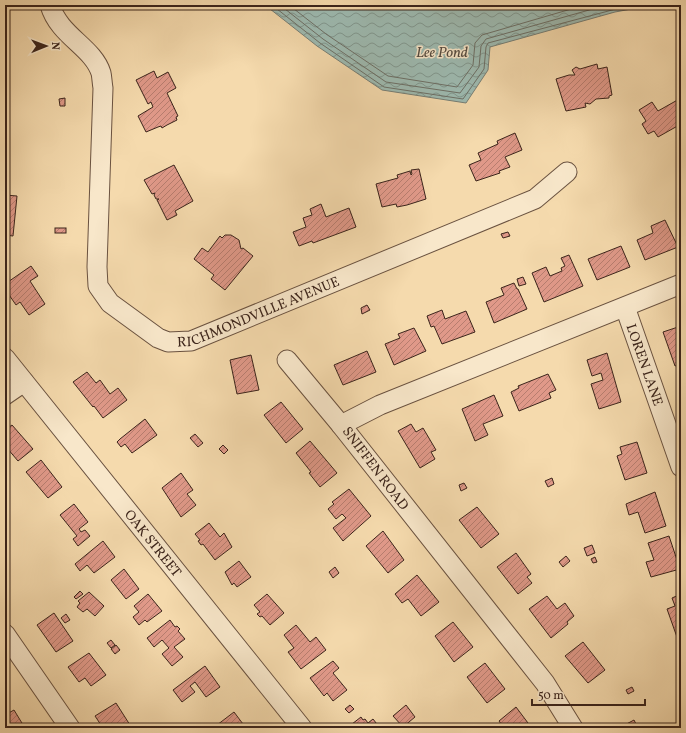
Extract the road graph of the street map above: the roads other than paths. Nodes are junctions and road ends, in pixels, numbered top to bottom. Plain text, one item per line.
1 (50, 5) edge
2 (568, 172) dead end
3 (681, 284) edge
4 (625, 307) junction
5 (5, 358) edge
6 (287, 360) dead end
7 (24, 382) junction
8 (5, 396) edge
9 (341, 425) junction
10 (681, 467) edge
11 (5, 634) edge
12 (70, 728) edge
13 (302, 728) edge
14 (572, 728) edge

1 - 2 street, RICHMONDVILLE AVENUE
3 - 4 street, SNIFFEN ROAD
4 - 9 street, SNIFFEN ROAD
4 - 10 street, LOREN LANE
5 - 7 street, OAK STREET
6 - 9 street
7 - 8 street
7 - 13 street, OAK STREET
9 - 14 street, SNIFFEN ROAD
11 - 12 street

